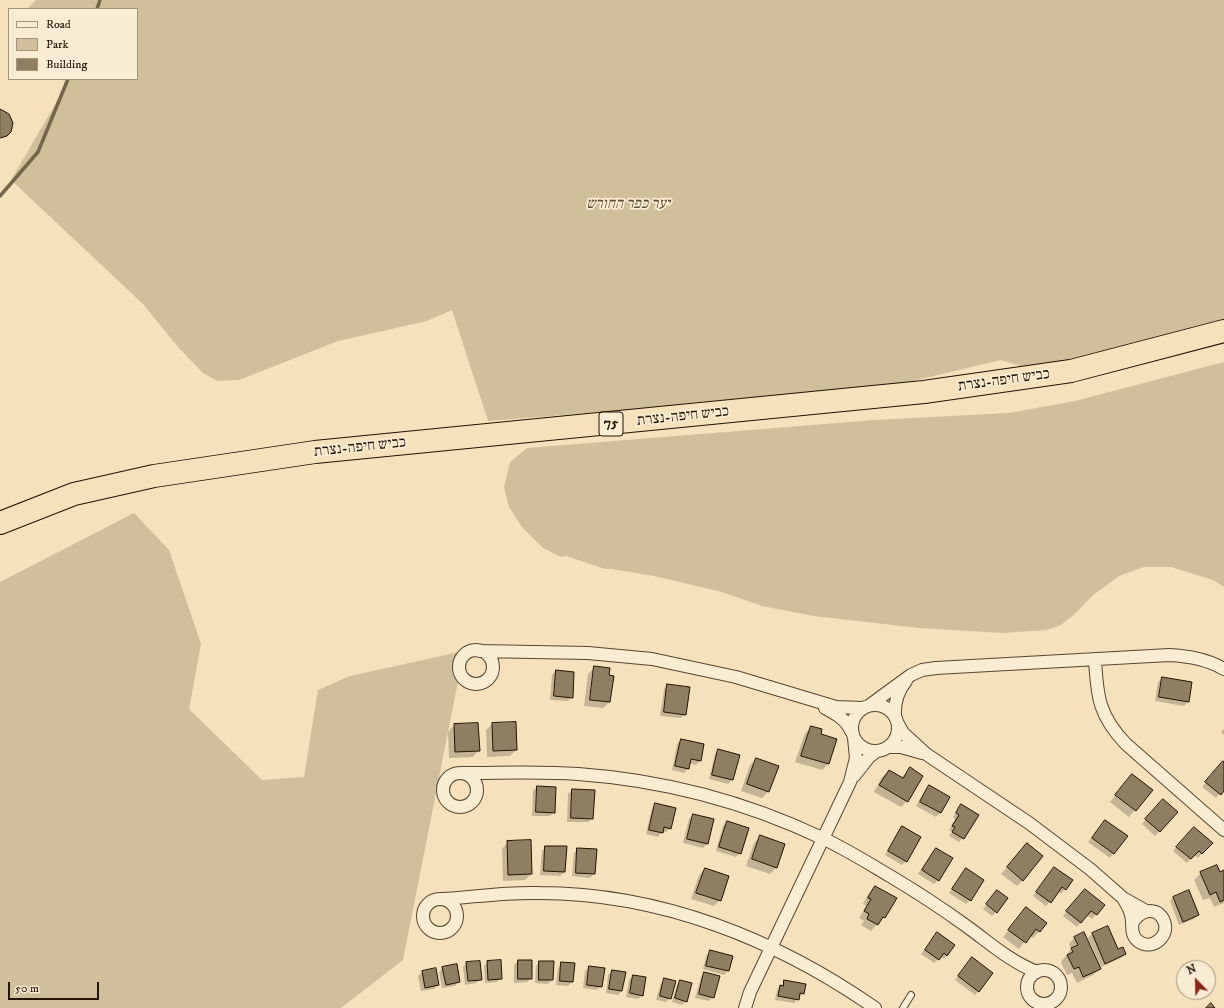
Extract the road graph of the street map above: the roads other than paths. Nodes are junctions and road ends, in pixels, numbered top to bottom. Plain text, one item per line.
1 (1224, 331) edge
2 (0, 523) edge
3 (479, 651) junction
4 (521, 651) junction
5 (1095, 659) junction
6 (493, 668) junction
7 (1224, 669) edge
8 (916, 673) junction
9 (806, 699) junction
10 (866, 706) junction
11 (896, 720) junction
12 (852, 734) junction
13 (882, 749) junction
14 (928, 756) junction
15 (507, 772) junction
16 (462, 773) junction
17 (850, 782) junction
18 (477, 790) junction
19 (1224, 830) edge
20 (823, 838) junction
21 (472, 897) junction
22 (1123, 898) junction
23 (442, 899) junction
24 (1146, 911) junction
25 (456, 912) junction
26 (1132, 924) junction
27 (771, 948) junction
28 (1009, 959) junction
29 (1036, 972) junction
30 (1027, 988) junction
31 (750, 992) junction
32 (911, 995) dead end
33 (738, 1008) edge
34 (745, 1008) edge
35 (874, 1008) edge
36 (903, 1008) edge

1 - 2 highway, כביש חיפה-נצרת / 75
3 - 4 street
3 - 6 street
3 - 6 street
4 - 6 street
4 - 9 street
5 - 7 street
5 - 8 street
5 - 19 street
8 - 10 street
8 - 11 street
9 - 10 street
9 - 12 street
10 - 11 street
10 - 12 street
11 - 13 street
11 - 14 street
12 - 13 street
12 - 17 street
13 - 14 street
13 - 17 street
14 - 22 street
15 - 16 street
15 - 18 street
15 - 20 street
16 - 18 street
16 - 18 street
17 - 20 street
20 - 27 street
20 - 28 street
21 - 23 street
21 - 25 street
21 - 27 street
22 - 24 street
22 - 26 street
23 - 25 street
23 - 25 street
24 - 26 street
24 - 26 street
27 - 31 street
27 - 35 street
28 - 29 street
28 - 30 street
29 - 30 street
29 - 30 street
31 - 33 street
31 - 34 street
32 - 36 lane

